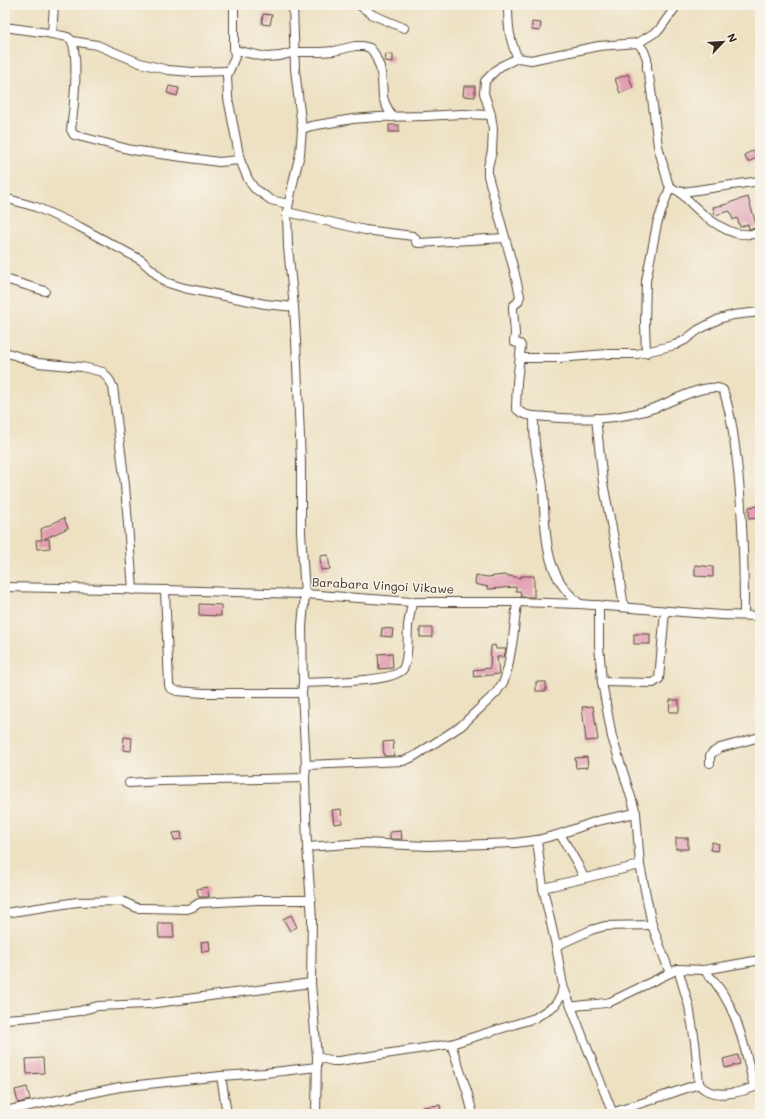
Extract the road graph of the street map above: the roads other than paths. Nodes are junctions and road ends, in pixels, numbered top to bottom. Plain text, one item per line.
1 (54, 5) edge
2 (234, 5) edge
3 (293, 5) edge
4 (359, 5) edge
5 (508, 5) edge
6 (677, 5) edge
7 (5, 27) edge
8 (404, 28) dead end
9 (52, 34) junction
10 (72, 41) junction
11 (638, 43) junction
12 (234, 50) junction
13 (295, 52) junction
14 (518, 58) junction
15 (228, 71) junction
16 (491, 115) junction
17 (392, 117) junction
18 (302, 129) junction
19 (240, 160) junction
20 (760, 181) edge
21 (670, 187) junction
22 (679, 192) junction
23 (5, 198) edge
24 (288, 208) junction
25 (760, 234) edge
26 (505, 238) junction
27 (5, 279) edge
28 (44, 291) dead end
29 (294, 307) junction
30 (760, 312) edge
31 (5, 352) edge
32 (646, 353) junction
33 (520, 358) junction
34 (534, 416) junction
35 (596, 418) junction
36 (5, 587) edge
37 (133, 590) junction
38 (165, 590) junction
39 (305, 594) junction
40 (412, 602) junction
41 (517, 602) junction
42 (580, 604) junction
43 (599, 604) junction
44 (624, 607) junction
45 (665, 611) junction
46 (744, 615) junction
47 (760, 616) edge
48 (602, 682) junction
49 (303, 683) junction
50 (302, 693) junction
51 (760, 737) edge
52 (710, 763) dead end
53 (306, 765) junction
54 (306, 778) junction
55 (129, 783) dead end
56 (636, 812) junction
57 (560, 834) junction
58 (537, 840) junction
59 (307, 847) junction
60 (640, 865) junction
61 (584, 878) junction
62 (543, 888) junction
63 (311, 900) junction
64 (5, 913) edge
65 (652, 925) junction
66 (556, 946) junction
67 (760, 960) edge
68 (678, 969) junction
69 (704, 970) junction
70 (670, 973) junction
71 (311, 983) junction
72 (563, 986) junction
73 (571, 1007) junction
74 (5, 1019) edge
75 (451, 1044) junction
76 (317, 1057) junction
77 (317, 1067) junction
78 (221, 1076) junction
79 (699, 1084) junction
80 (757, 1086) edge
81 (5, 1112) edge
82 (613, 1113) edge
83 (227, 1114) edge
84 (316, 1114) edge
85 (473, 1114) edge

1 - 9 street
2 - 12 street
3 - 13 street
4 - 8 street
5 - 14 street
6 - 11 street
7 - 9 street
9 - 10 street
10 - 15 street
10 - 19 street
11 - 14 street
11 - 21 street
12 - 13 street
12 - 15 street
13 - 17 street
13 - 18 street
14 - 16 street
15 - 19 street
16 - 17 street
16 - 26 street
17 - 18 street
18 - 24 street
19 - 24 street
20 - 22 street
21 - 22 street
21 - 32 street
22 - 25 street
23 - 29 street
24 - 26 street
24 - 29 street
26 - 33 street
27 - 28 street
29 - 39 street
30 - 32 street
31 - 37 street
32 - 33 street
33 - 34 street
34 - 35 street
34 - 42 street
35 - 44 street
35 - 46 street
36 - 37 street, Barabara Vingoi Vikawe
37 - 38 street, Barabara Vingoi Vikawe
38 - 39 street, Barabara Vingoi Vikawe
38 - 50 street
39 - 40 street, Barabara Vingoi Vikawe
39 - 49 street
40 - 41 street, Barabara Vingoi Vikawe
40 - 49 street
41 - 42 street, Barabara Vingoi Vikawe
41 - 53 street
42 - 43 street, Barabara Vingoi Vikawe
43 - 44 street, Barabara Vingoi Vikawe
43 - 48 street
44 - 45 street, Barabara Vingoi Vikawe
45 - 46 street, Barabara Vingoi Vikawe
45 - 48 street
46 - 47 street, Barabara Vingoi Vikawe
48 - 56 street
49 - 50 street
50 - 53 street
51 - 52 street
53 - 54 street
54 - 55 street
54 - 59 street
56 - 57 street
56 - 60 street
57 - 58 street
57 - 61 street
58 - 59 street
58 - 62 street
59 - 63 street
60 - 61 street
60 - 65 street
61 - 62 street
62 - 66 street
63 - 64 street
63 - 71 street
65 - 66 street
65 - 70 street
66 - 72 street
67 - 69 street
68 - 69 street
68 - 70 street
68 - 79 street
69 - 80 street
70 - 73 street
71 - 74 street
71 - 76 street
72 - 73 street
72 - 75 street
73 - 82 street
75 - 76 street
75 - 85 street
76 - 77 street
77 - 78 street
77 - 84 street
78 - 81 street
78 - 83 street
79 - 80 street
79 - 82 street

